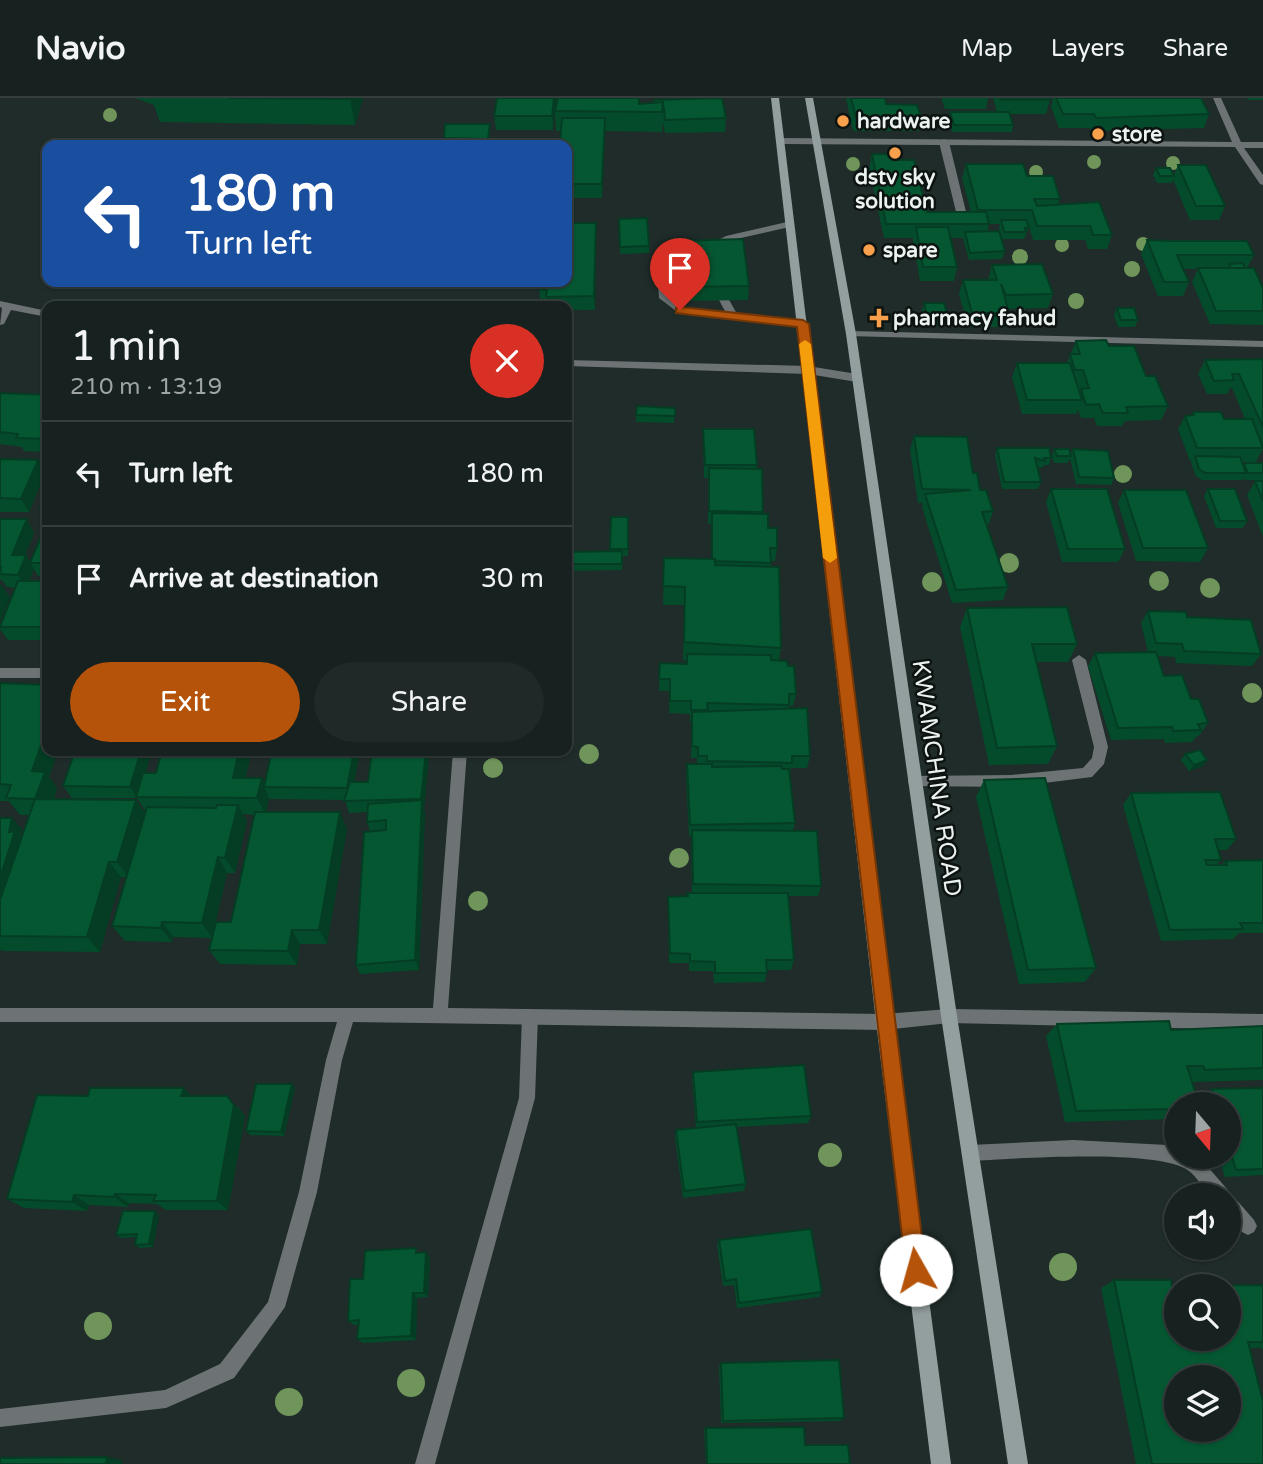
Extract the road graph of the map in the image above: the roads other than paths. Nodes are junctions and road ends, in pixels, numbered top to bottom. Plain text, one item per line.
1 (775, 98) edge
2 (809, 98) edge
3 (1217, 98) edge
4 (817, 140) junction
5 (780, 141) junction
6 (944, 142) junction
7 (1238, 145) junction
8 (1263, 145) edge
9 (1263, 182) edge
10 (963, 220) edge
11 (791, 224) junction
12 (724, 300) edge
13 (4, 305) edge
14 (42, 313) edge
15 (734, 317) junction
16 (0, 322) edge
17 (803, 324) junction
18 (851, 334) junction
19 (1263, 344) edge
20 (572, 363) edge
21 (808, 370) junction
22 (857, 378) junction
23 (1079, 660) edge
24 (0, 673) edge
25 (42, 673) edge
26 (460, 756) edge
27 (915, 782) junction
28 (348, 1014) junction
29 (0, 1015) edge
30 (440, 1015) junction
31 (530, 1016) junction
32 (949, 1016) junction
33 (884, 1022) junction
34 (1263, 1022) edge
35 (970, 1153) junction
36 (1164, 1153) edge
37 (1198, 1169) edge
38 (1211, 1183) edge
39 (1241, 1218) edge
40 (1248, 1226) dead end
41 (0, 1418) edge
42 (425, 1464) edge
43 (941, 1464) edge
44 (1018, 1464) edge

1 - 5 main road
2 - 4 main road, KWAMCHINA ROAD
3 - 7 street
4 - 5 street
4 - 6 street
4 - 18 main road, KWAMCHINA ROAD
5 - 11 main road
6 - 7 street
6 - 10 street
7 - 8 street
7 - 9 street
11 - 15 street
11 - 17 main road
12 - 15 street
13 - 14 street
13 - 16 street
15 - 17 street
17 - 21 main road
18 - 19 street
18 - 22 main road, KWAMCHINA ROAD
20 - 21 street
21 - 22 street
21 - 33 main road
22 - 27 main road, KWAMCHINA ROAD
23 - 27 street
24 - 25 street
26 - 30 street
27 - 32 main road, KWAMCHINA ROAD
28 - 29 street
28 - 30 street
28 - 41 street
30 - 31 street
31 - 33 street
31 - 42 street
32 - 33 street
32 - 34 street
32 - 35 main road, KWAMCHINA ROAD
33 - 43 main road
35 - 36 street
35 - 44 main road, KWAMCHINA ROAD
37 - 38 street
39 - 40 street

